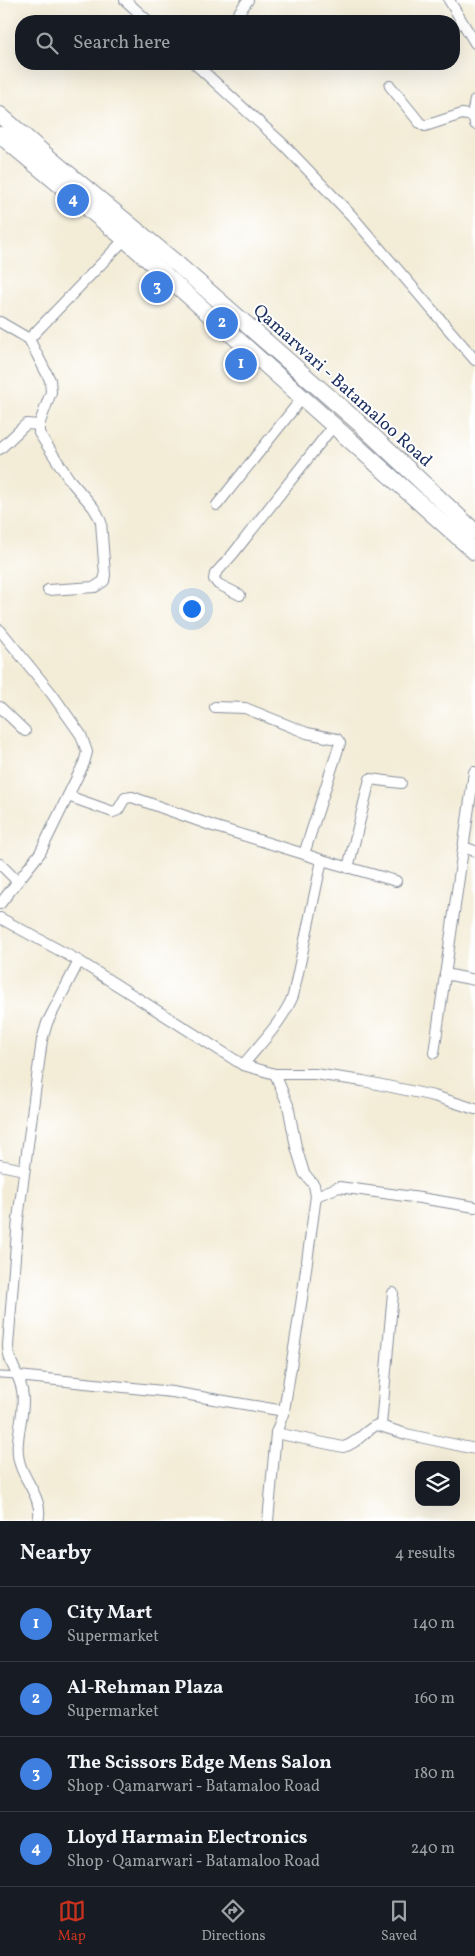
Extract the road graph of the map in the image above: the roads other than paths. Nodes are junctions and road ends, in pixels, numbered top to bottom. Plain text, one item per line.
1 (124, 0) edge
2 (248, 0) edge
3 (449, 0) edge
4 (141, 15) edge
5 (237, 15) edge
6 (458, 15) edge
7 (460, 18) edge
8 (475, 43) edge
9 (203, 70) edge
10 (390, 86) dead end
11 (475, 100) edge
12 (0, 115) edge
13 (474, 120) edge
14 (0, 135) edge
15 (125, 239) junction
16 (0, 322) edge
17 (29, 338) junction
18 (475, 360) edge
19 (303, 397) junction
20 (38, 425) junction
21 (334, 425) junction
22 (0, 449) edge
23 (217, 505) dead end
24 (475, 532) edge
25 (475, 552) edge
26 (48, 590) dead end
27 (240, 595) dead end
28 (0, 630) edge
29 (0, 707) edge
30 (215, 707) dead end
31 (25, 732) dead end
32 (474, 772) edge
33 (401, 783) dead end
34 (68, 796) junction
35 (472, 805) edge
36 (464, 847) junction
37 (475, 851) edge
38 (304, 854) junction
39 (322, 860) junction
40 (0, 864) edge
41 (348, 868) junction
42 (17, 881) junction
43 (396, 881) dead end
44 (0, 904) edge
45 (0, 920) edge
46 (79, 961) junction
47 (445, 974) junction
48 (475, 980) edge
49 (434, 1053) dead end
50 (243, 1065) junction
51 (275, 1074) junction
52 (475, 1109) edge
53 (0, 1164) edge
54 (24, 1170) junction
55 (316, 1196) junction
56 (475, 1207) edge
57 (394, 1293) dead end
58 (0, 1374) edge
59 (18, 1376) junction
60 (284, 1412) junction
61 (381, 1425) junction
62 (276, 1433) junction
63 (475, 1449) edge
64 (38, 1521) edge
65 (268, 1521) edge

1 - 4 street
2 - 5 street
3 - 6 street
7 - 8 street
9 - 18 street
10 - 13 street
11 - 13 street
12 - 24 main road, Qamarwari - Batamaloo Road
14 - 15 main road, Qamarwari - Batamaloo Road
15 - 17 street
15 - 19 main road, Qamarwari - Batamaloo Road
16 - 17 street
17 - 20 street
19 - 21 main road, Qamarwari - Batamaloo Road
19 - 23 street
20 - 22 street
20 - 26 street
21 - 25 main road, Qamarwari - Batamaloo Road
21 - 27 street
28 - 34 street
29 - 31 street
30 - 38 street
32 - 35 street
33 - 41 street
34 - 38 street
34 - 42 street
35 - 36 street
36 - 37 street
36 - 47 street
38 - 39 street
39 - 41 street
39 - 50 street
40 - 42 street
41 - 43 street
42 - 44 street
45 - 46 street
46 - 50 street
46 - 54 street
47 - 48 street
47 - 49 street
50 - 51 street
51 - 52 street
51 - 55 street
53 - 54 street
54 - 59 street
55 - 56 street
55 - 60 street
57 - 61 street
58 - 59 lane
59 - 60 street
59 - 64 street
60 - 62 street
61 - 62 street
61 - 63 street
62 - 65 street

